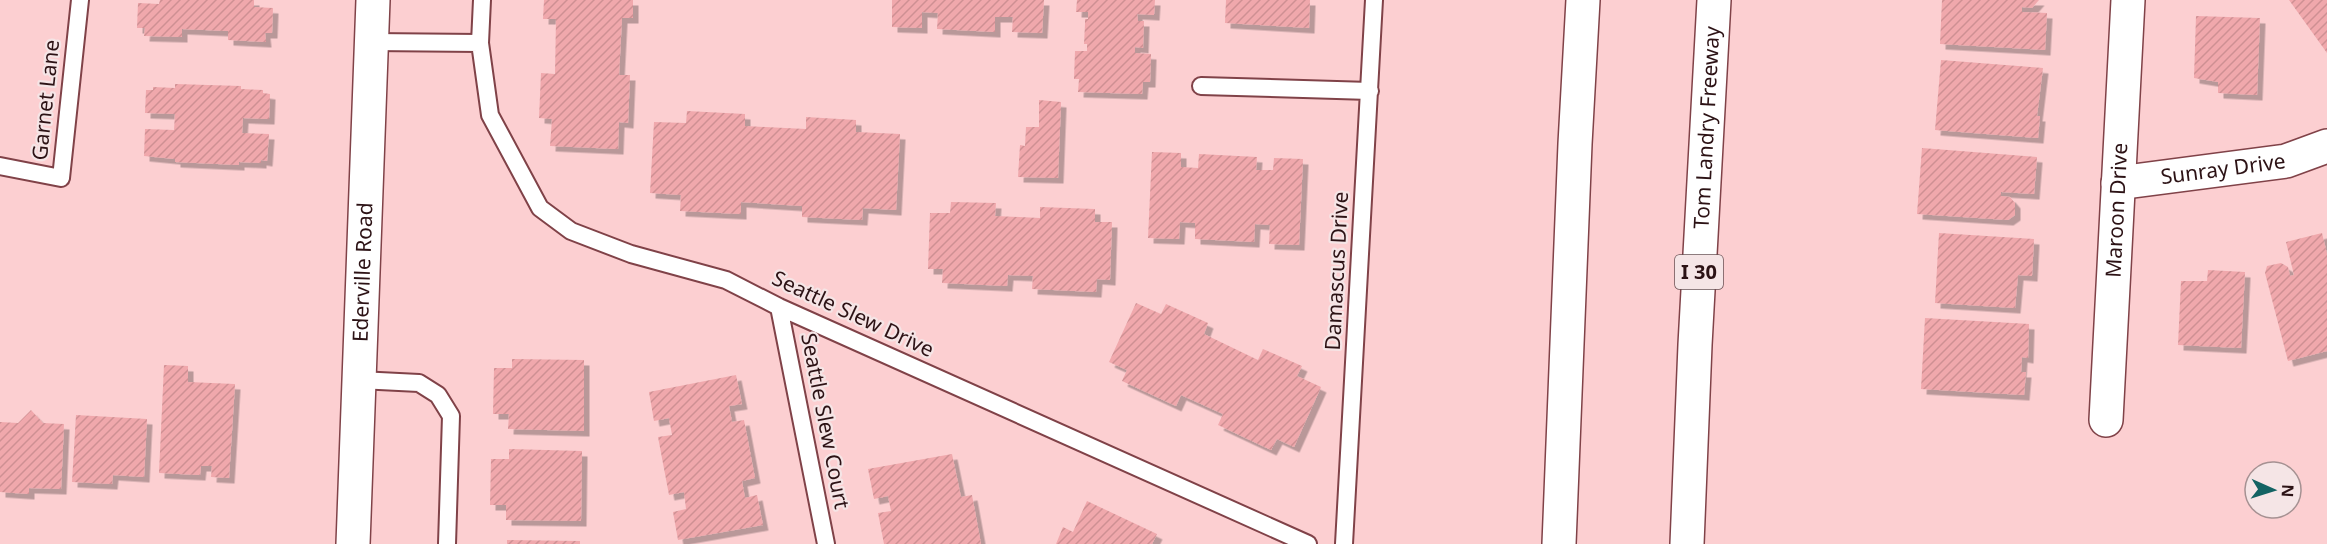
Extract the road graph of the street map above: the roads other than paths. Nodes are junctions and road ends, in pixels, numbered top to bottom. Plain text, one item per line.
1 (80, 0) edge
2 (373, 0) edge
3 (482, 0) edge
4 (1374, 0) edge
5 (1583, 0) edge
6 (1714, 0) edge
7 (2128, 0) edge
8 (371, 42) junction
9 (480, 43) junction
10 (1201, 86) dead end
11 (1370, 92) junction
12 (2327, 146) edge
13 (0, 166) edge
14 (2118, 183) junction
15 (779, 307) junction
16 (359, 380) junction
17 (2106, 420) dead end
18 (353, 544) edge
19 (447, 544) edge
20 (826, 544) edge
21 (1308, 544) edge
22 (1344, 544) edge
23 (1559, 544) edge
24 (1687, 544) edge

1 - 13 lane, Garnet Lane
2 - 8 main road, Ederville Road
3 - 9 lane, Seattle Slew Drive
4 - 11 lane, Damascus Drive
5 - 23 main road
6 - 24 main road, Tom Landry Freeway / I 30
7 - 14 main road, Maroon Drive
8 - 9 lane
8 - 16 main road, Ederville Road
9 - 15 lane, Seattle Slew Drive
10 - 11 lane
11 - 22 lane, Damascus Drive
12 - 14 main road, Sunray Drive
14 - 17 main road, Maroon Drive
15 - 20 lane, Seattle Slew Court
15 - 21 lane, Seattle Slew Drive
16 - 18 main road, Ederville Road
16 - 19 lane

